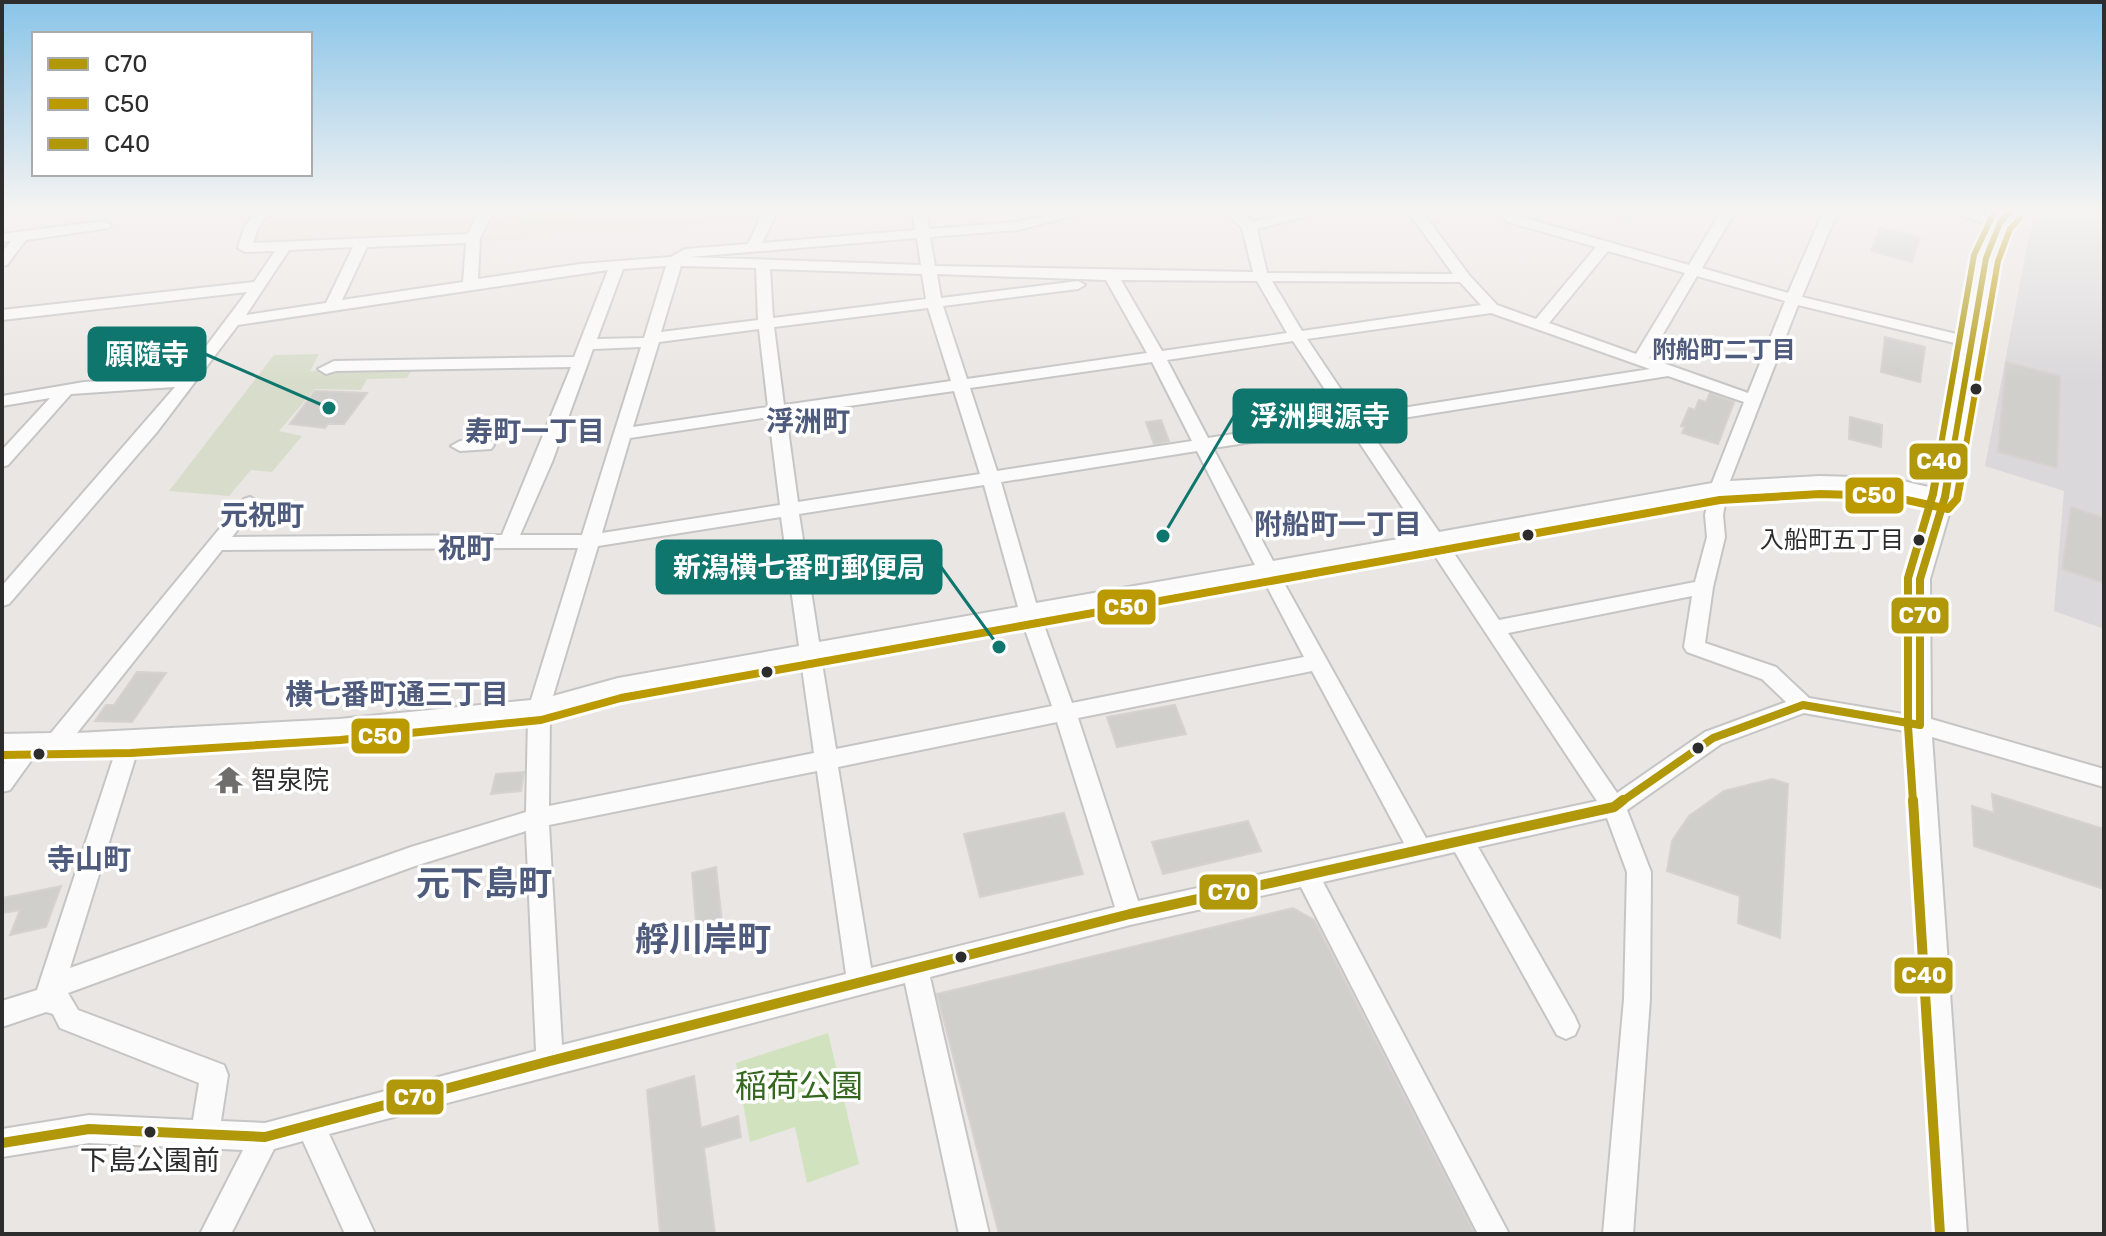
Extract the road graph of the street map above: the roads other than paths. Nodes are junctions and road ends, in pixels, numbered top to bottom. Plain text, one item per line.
1 (271, 268) edge
2 (350, 268) edge
3 (471, 268) edge
4 (597, 268) edge
5 (616, 268) edge
6 (673, 268) edge
7 (759, 268) edge
8 (881, 268) edge
9 (926, 268) edge
10 (1259, 268) edge
11 (1456, 268) edge
12 (1586, 268) edge
13 (1684, 268) edge
14 (1697, 268) edge
15 (1806, 268) edge
16 (1984, 268) edge
17 (1695, 271) junction
18 (927, 272) junction
19 (1261, 276) junction
20 (1112, 278) junction
21 (1464, 278) junction
22 (470, 285) junction
23 (260, 286) junction
24 (1793, 299) junction
25 (934, 303) junction
26 (331, 308) junction
27 (1492, 308) junction
28 (2, 315) edge
29 (237, 321) junction
30 (1540, 324) junction
31 (766, 326) junction
32 (1297, 336) junction
33 (652, 340) junction
34 (1971, 342) junction
35 (588, 344) junction
36 (1157, 356) junction
37 (1641, 359) junction
38 (581, 362) junction
39 (326, 369) dead end
40 (1668, 371) junction
41 (187, 382) junction
42 (960, 384) junction
43 (65, 391) junction
44 (1753, 400) junction
45 (2, 401) edge
46 (777, 411) junction
47 (1356, 422) junction
48 (625, 433) junction
49 (485, 445) dead end
50 (1203, 445) junction
51 (460, 446) dead end
52 (2, 461) edge
53 (991, 479) junction
54 (1719, 488) junction
55 (1945, 497) junction
56 (250, 503) dead end
57 (791, 510) junction
58 (1436, 539) junction
59 (590, 541) junction
60 (508, 542) junction
61 (215, 544) junction
62 (1267, 569) junction
63 (1703, 587) junction
64 (2, 599) edge
65 (1029, 612) junction
66 (1495, 628) junction
67 (810, 650) junction
68 (1317, 662) junction
69 (1803, 705) junction
70 (539, 708) junction
71 (1065, 713) junction
72 (1920, 725) junction
73 (130, 741) junction
74 (2, 743) edge
75 (32, 743) junction
76 (56, 743) junction
77 (827, 759) junction
78 (2104, 778) edge
79 (2, 783) edge
80 (1614, 807) junction
81 (537, 818) junction
82 (1461, 840) junction
83 (1420, 850) junction
84 (1307, 875) junction
85 (1130, 914) junction
86 (915, 968) junction
87 (860, 982) junction
88 (49, 994) junction
89 (2, 1014) edge
90 (1566, 1026) dead end
91 (550, 1061) junction
92 (310, 1125) junction
93 (205, 1134) junction
94 (265, 1137) junction
95 (2, 1143) edge
96 (215, 1234) edge
97 (360, 1234) edge
98 (974, 1234) edge
99 (1494, 1234) edge
100 (1618, 1234) edge
101 (1952, 1234) edge

1 - 23 street
2 - 26 street
3 - 22 street
4 - 22 street
5 - 35 street
6 - 33 street
7 - 31 street
8 - 18 street
9 - 18 street
10 - 19 street
11 - 21 street
12 - 30 street
13 - 17 street
14 - 17 street
15 - 24 street
16 - 34 street
17 - 24 street
17 - 37 street
18 - 20 street
18 - 25 street
19 - 20 street
19 - 21 street
19 - 32 street
20 - 25 street
20 - 36 street
21 - 27 street
22 - 26 street
23 - 28 street
23 - 29 street
24 - 34 street
24 - 44 street
25 - 31 street
25 - 42 street
26 - 29 street
27 - 30 street
27 - 32 street
29 - 41 street
30 - 37 street
31 - 33 street
31 - 46 street
32 - 36 street
32 - 47 street
33 - 35 street
33 - 48 street
34 - 55 street
35 - 38 street
36 - 42 street
36 - 50 street
37 - 40 street
38 - 39 street
38 - 60 street
40 - 44 street
40 - 47 street
41 - 43 street
41 - 64 street
42 - 46 street
42 - 53 street
43 - 45 street
43 - 52 street
44 - 54 street
46 - 48 street
46 - 57 street
47 - 50 street
47 - 58 street
48 - 59 street
49 - 51 street
50 - 53 street
50 - 62 street
53 - 57 street
53 - 65 street
54 - 55 street
54 - 58 street
54 - 63 street
55 - 72 street
56 - 61 street
57 - 59 street
57 - 67 street
58 - 62 street
58 - 66 street
59 - 60 street
59 - 70 street
60 - 61 street
61 - 76 street
62 - 65 street
62 - 68 street
63 - 66 street
63 - 69 street
65 - 67 street
65 - 71 street
66 - 80 street
67 - 70 street
67 - 77 street
68 - 71 street
68 - 83 street
69 - 72 street
69 - 80 street
70 - 73 street
70 - 81 street
71 - 77 street
71 - 85 street
72 - 78 street
72 - 101 street
73 - 76 street
73 - 88 street
74 - 75 street
75 - 76 street
75 - 79 street
77 - 81 street
77 - 87 street
80 - 82 street
80 - 100 street
81 - 88 street
81 - 91 street
82 - 83 street
82 - 90 street
83 - 84 street
84 - 85 street
84 - 99 street
85 - 86 street
86 - 87 street
86 - 98 street
87 - 91 street
88 - 89 street
88 - 93 street
91 - 92 street
92 - 94 street
92 - 97 street
93 - 94 street
93 - 95 street
94 - 96 street

